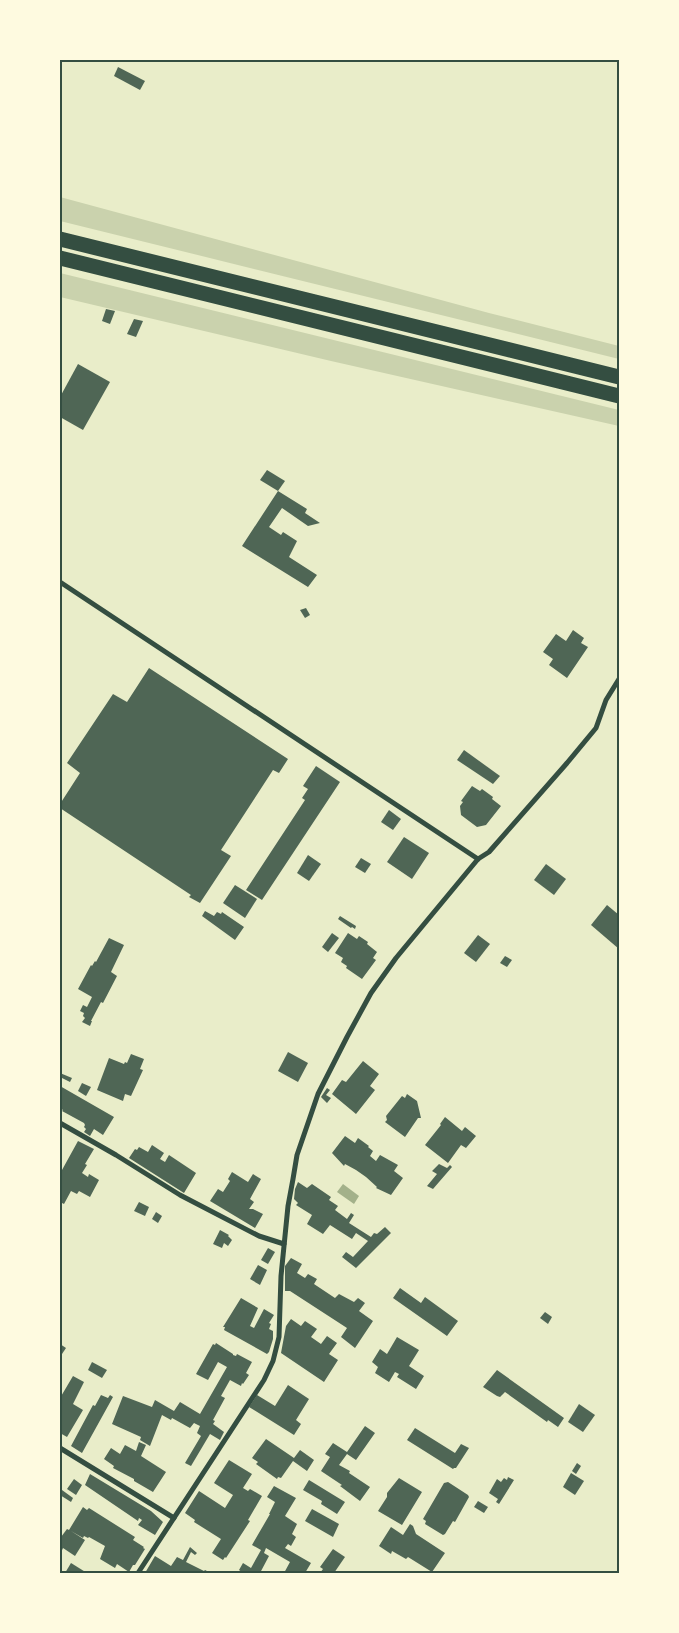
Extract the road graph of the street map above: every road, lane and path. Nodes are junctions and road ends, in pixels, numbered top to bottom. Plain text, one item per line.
1 (60, 239) edge
2 (60, 258) edge
3 (619, 377) edge
4 (619, 396) edge
5 (60, 582) edge
6 (619, 678) edge
7 (478, 859) junction
8 (60, 1123) edge
9 (284, 1244) junction
10 (60, 1448) edge
11 (174, 1518) junction
12 (138, 1573) edge

1 - 3 highway
2 - 4 highway
5 - 7 street
6 - 7 street
7 - 9 street
8 - 9 street
9 - 11 street
10 - 11 street
11 - 12 street

